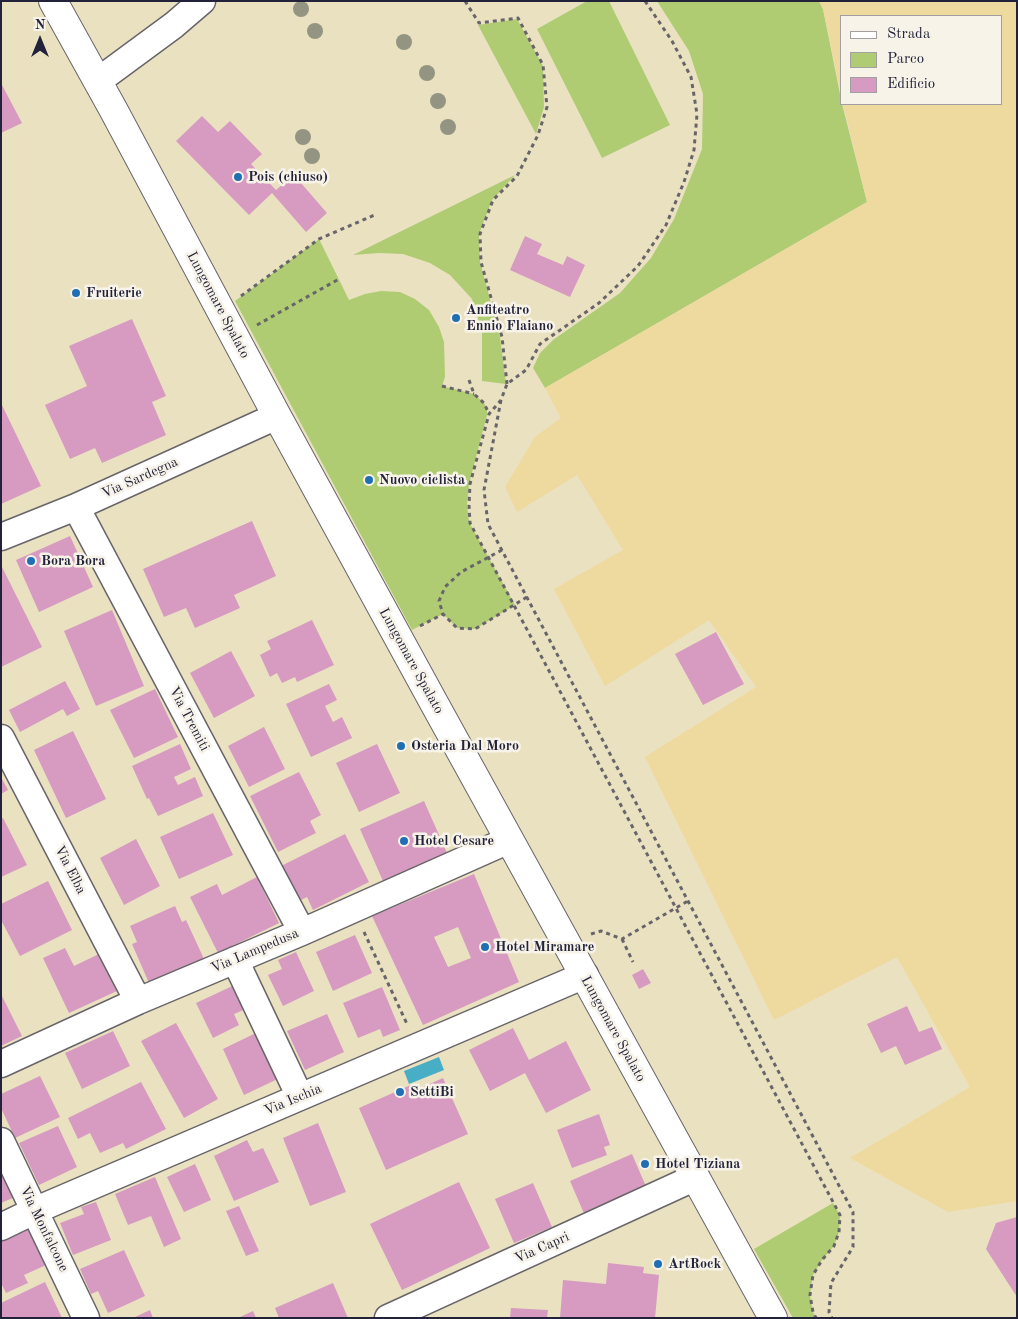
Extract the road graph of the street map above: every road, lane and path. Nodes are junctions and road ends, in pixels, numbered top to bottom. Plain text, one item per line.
1 (53, 1) edge
2 (202, 1) edge
3 (465, 1) edge
4 (645, 1) edge
5 (98, 81) junction
6 (377, 214) dead end
7 (339, 279) dead end
8 (235, 301) dead end
9 (250, 329) dead end
10 (468, 380) dead end
11 (507, 384) junction
12 (442, 386) dead end
13 (474, 394) junction
14 (501, 400) junction
15 (489, 414) junction
16 (277, 416) junction
17 (76, 507) junction
18 (1, 538) edge
19 (502, 550) junction
20 (490, 558) junction
21 (527, 596) junction
22 (515, 606) junction
23 (443, 614) junction
24 (412, 630) dead end
25 (1, 738) edge
26 (509, 840) junction
27 (688, 901) junction
28 (677, 908) junction
29 (354, 909) junction
30 (302, 932) junction
31 (587, 936) dead end
32 (622, 939) junction
33 (234, 960) junction
34 (633, 962) dead end
35 (584, 975) junction
36 (138, 1001) junction
37 (418, 1047) junction
38 (1, 1064) edge
39 (300, 1097) junction
40 (1, 1141) edge
41 (696, 1178) junction
42 (36, 1210) junction
43 (1, 1227) edge
44 (86, 1318) edge
45 (388, 1318) edge
46 (774, 1318) edge
47 (816, 1318) edge
48 (832, 1318) edge

1 - 5 street, Lungomare Spalato
2 - 5 street
3 - 11 path
4 - 11 path
5 - 16 street, Lungomare Spalato
6 - 8 path
7 - 9 path
10 - 13 path
11 - 14 path
12 - 13 path
13 - 15 path
14 - 15 path
14 - 19 path
15 - 20 path
16 - 17 street, Via Sardegna
16 - 26 street, Lungomare Spalato
17 - 18 street, Via Sardegna
17 - 30 street, Via Tremiti
19 - 20 path
19 - 21 path
20 - 22 path
20 - 23 path
21 - 22 path
21 - 27 path
22 - 23 path
22 - 28 path
23 - 24 path
25 - 36 street, Via Elba
26 - 29 street, Via Lampedusa
26 - 35 street, Lungomare Spalato
27 - 28 path
27 - 48 path
28 - 32 path
28 - 47 path
29 - 30 street, Via Lampedusa
29 - 37 path
30 - 33 street, Via Lampedusa
31 - 32 path
32 - 34 path
33 - 36 street, Via Lampedusa
33 - 39 street
35 - 37 street, Via Ischia
35 - 41 street, Lungomare Spalato
36 - 38 street, Via Lampedusa
37 - 39 street, Via Ischia
39 - 42 street, Via Ischia
40 - 42 street, Via Monfalcone
41 - 45 street, Via Capri
41 - 46 street, Lungomare Spalato
42 - 43 street, Via Ischia
42 - 44 street, Via Monfalcone

